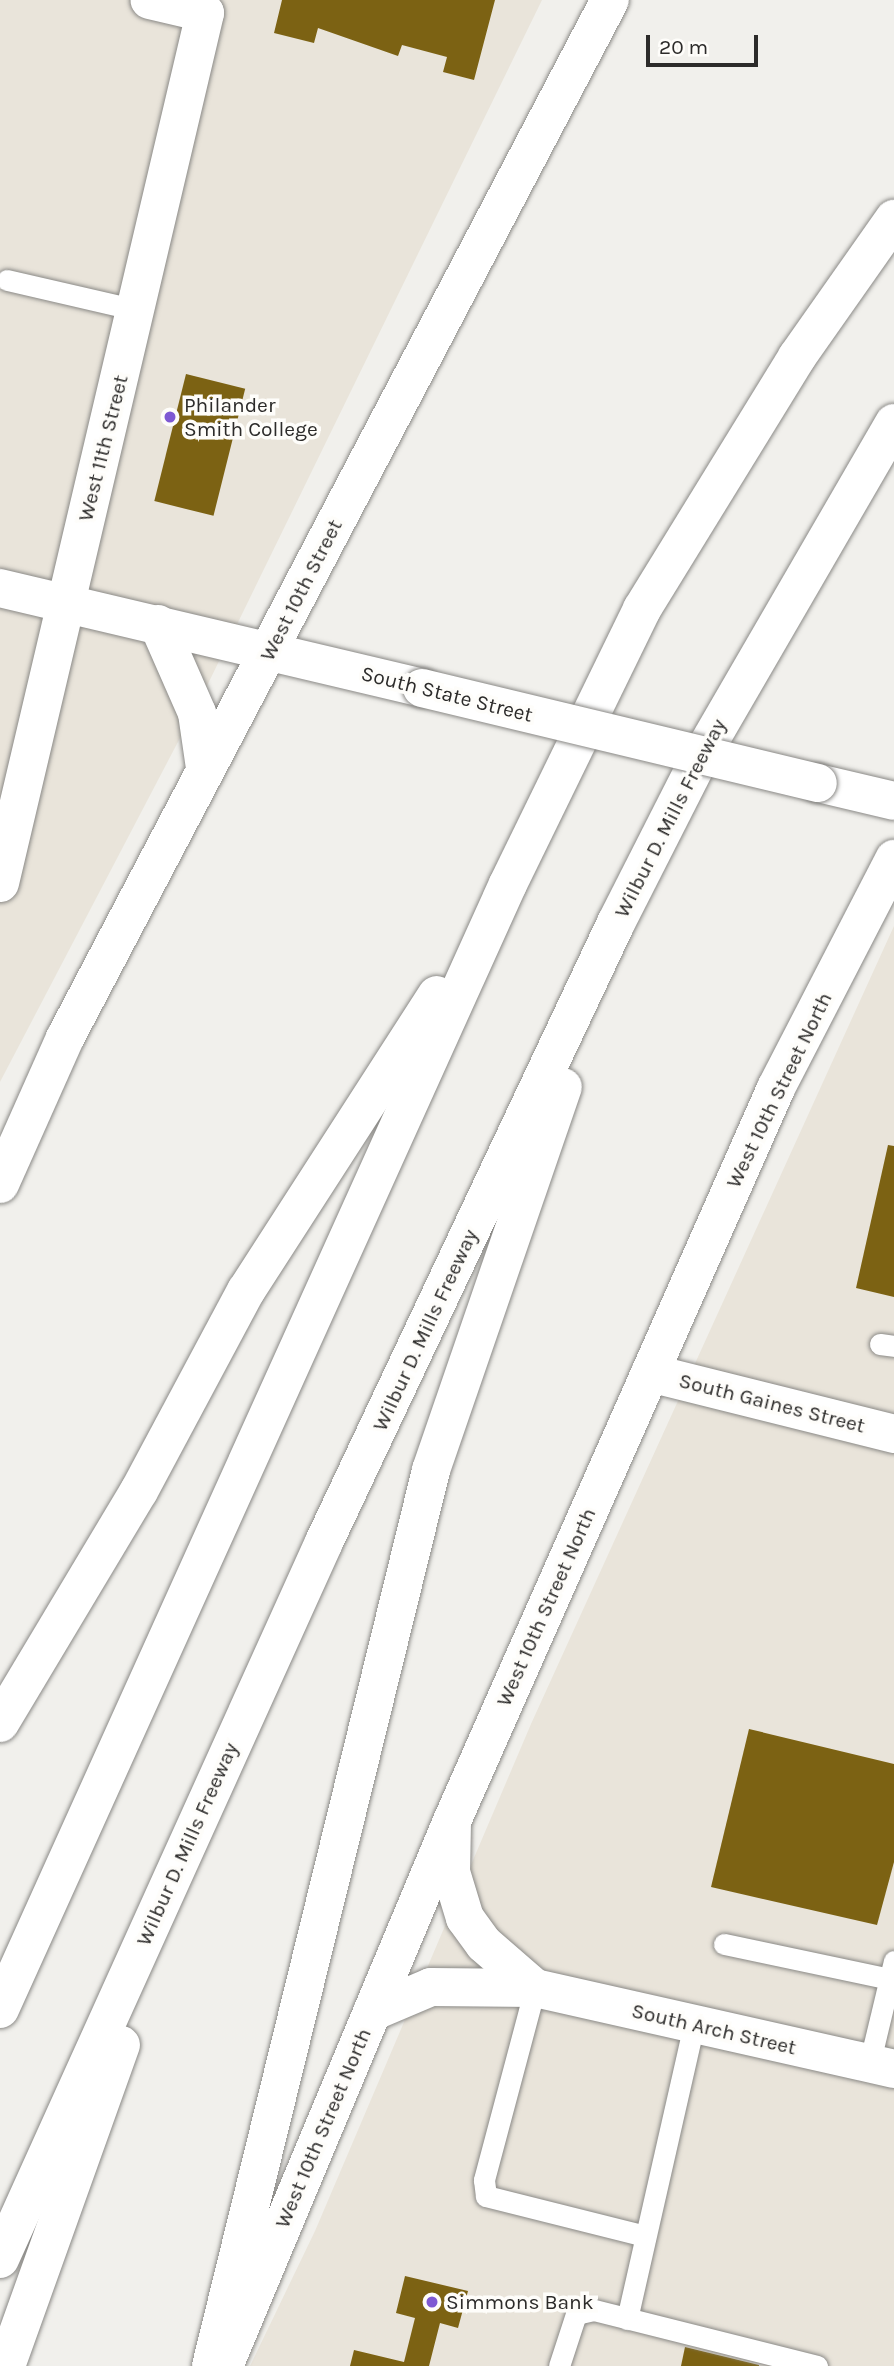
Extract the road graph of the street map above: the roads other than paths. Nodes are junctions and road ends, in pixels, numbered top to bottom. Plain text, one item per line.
1 (149, 0) edge
2 (610, 0) edge
3 (207, 7) edge
4 (894, 191) edge
5 (894, 219) edge
6 (8, 281) dead end
7 (137, 310) junction
8 (797, 357) junction
9 (894, 423) edge
10 (0, 588) edge
11 (65, 604) junction
12 (158, 624) junction
13 (270, 650) junction
14 (205, 768) junction
15 (894, 801) edge
16 (894, 859) edge
17 (0, 883) edge
18 (508, 884) junction
19 (616, 923) junction
20 (0, 1184) edge
21 (650, 1373) junction
22 (894, 1434) edge
23 (0, 1723) edge
24 (220, 1772) junction
25 (452, 1822) junction
26 (724, 1944) dead end
27 (892, 1970) edge
28 (534, 1988) junction
29 (0, 2009) edge
30 (372, 2012) junction
31 (694, 2024) junction
32 (882, 2067) edge
33 (645, 2236) junction
34 (0, 2259) edge
35 (626, 2319) junction
36 (6, 2366) edge
37 (211, 2366) edge
38 (224, 2366) edge
39 (559, 2366) edge
40 (817, 2366) edge

1 - 3 main road
2 - 13 main road, West 10th Street
3 - 7 main road, West 11th Street
4 - 8 main road
5 - 8 main road
6 - 7 lane
7 - 11 main road, West 11th Street
8 - 18 main road
9 - 19 main road, Wilbur D. Mills Freeway
10 - 11 main road, South State Street
11 - 12 main road, South State Street
11 - 17 main road, West 11th Street
12 - 13 main road, South State Street
12 - 14 main road
13 - 14 main road, West 10th Street
13 - 15 main road, South State Street, bridge
14 - 20 main road, West 10th Street
16 - 21 main road, West 10th Street North
18 - 23 main road
18 - 29 main road
19 - 24 main road, Wilbur D. Mills Freeway
19 - 37 main road
21 - 22 main road, South Gaines Street
21 - 25 main road, West 10th Street North
24 - 34 main road, Wilbur D. Mills Freeway
24 - 36 main road
25 - 28 main road
25 - 30 main road, West 10th Street North
26 - 27 lane
27 - 32 lane
28 - 30 main road, South Arch Street
28 - 31 main road, South Arch Street
28 - 33 lane
30 - 38 main road, West 10th Street North
31 - 32 main road, South Arch Street
31 - 33 lane
33 - 35 lane
35 - 39 lane
35 - 40 lane

